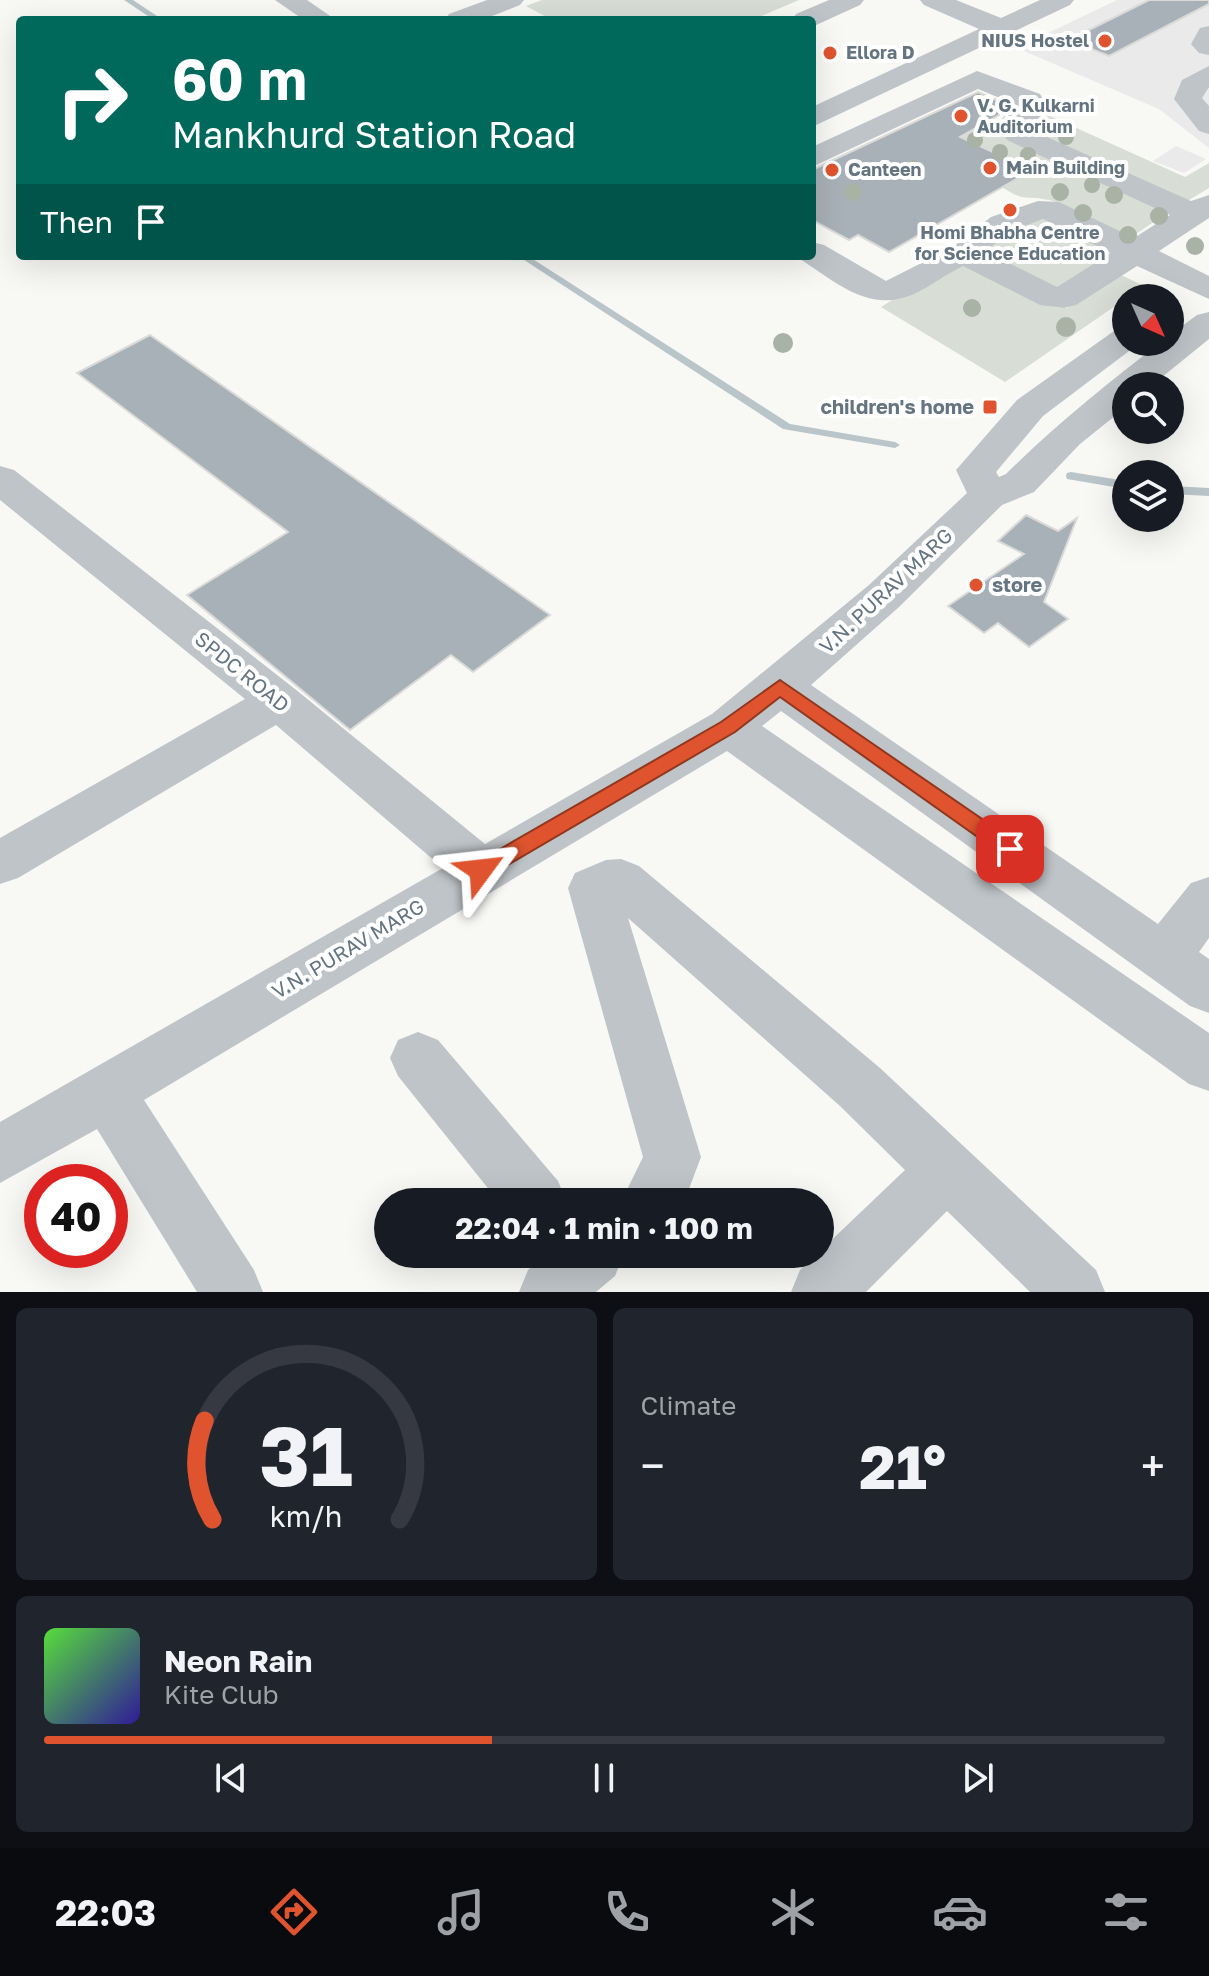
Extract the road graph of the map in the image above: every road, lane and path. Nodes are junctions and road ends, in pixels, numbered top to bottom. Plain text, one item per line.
1 (288, 0) edge
2 (851, 0) edge
3 (933, 0) edge
4 (1061, 0) edge
5 (502, 4) edge
6 (316, 16) edge
7 (469, 16) edge
8 (814, 16) edge
9 (1001, 28) junction
10 (1209, 34) edge
11 (1209, 47) edge
12 (1209, 74) edge
13 (816, 116) edge
14 (1209, 125) edge
15 (816, 156) edge
16 (1201, 209) edge
17 (1133, 251) junction
18 (816, 254) edge
19 (965, 254) junction
20 (1206, 283) edge
21 (1184, 296) edge
22 (1209, 322) edge
23 (1112, 348) edge
24 (1146, 372) edge
25 (1112, 399) edge
26 (0, 479) edge
27 (988, 496) junction
28 (780, 687) junction
29 (279, 701) junction
30 (728, 727) junction
31 (0, 863) edge
32 (481, 870) junction
33 (1209, 899) edge
34 (1163, 957) junction
35 (1209, 989) edge
36 (418, 1058) dead end
37 (1209, 1065) edge
38 (106, 1092) junction
39 (0, 1154) edge
40 (945, 1172) junction
41 (525, 1188) edge
42 (660, 1188) edge
43 (232, 1292) edge
44 (822, 1292) edge
45 (1074, 1292) edge

1 - 6 street
2 - 8 street
3 - 9 street
4 - 9 street
5 - 7 street
9 - 13 street
10 - 11 street
12 - 14 street
15 - 16 street
16 - 17 street
17 - 19 street
17 - 19 street
17 - 20 street
18 - 19 street
20 - 21 street
22 - 24 street, V.N. PURAV MARG
23 - 27 street
25 - 27 street, V.N. PURAV MARG
26 - 29 street, SPDC ROAD
27 - 28 street, V.N. PURAV MARG
28 - 30 street, V.N. PURAV MARG
28 - 34 street
29 - 31 street
29 - 32 street, SPDC ROAD
30 - 32 street, V.N. PURAV MARG
30 - 37 street
32 - 38 street, V.N. PURAV MARG
33 - 34 street
34 - 35 street
36 - 41 street
38 - 39 street, V.N. PURAV MARG
38 - 43 street
40 - 42 street
40 - 44 street
40 - 45 street

